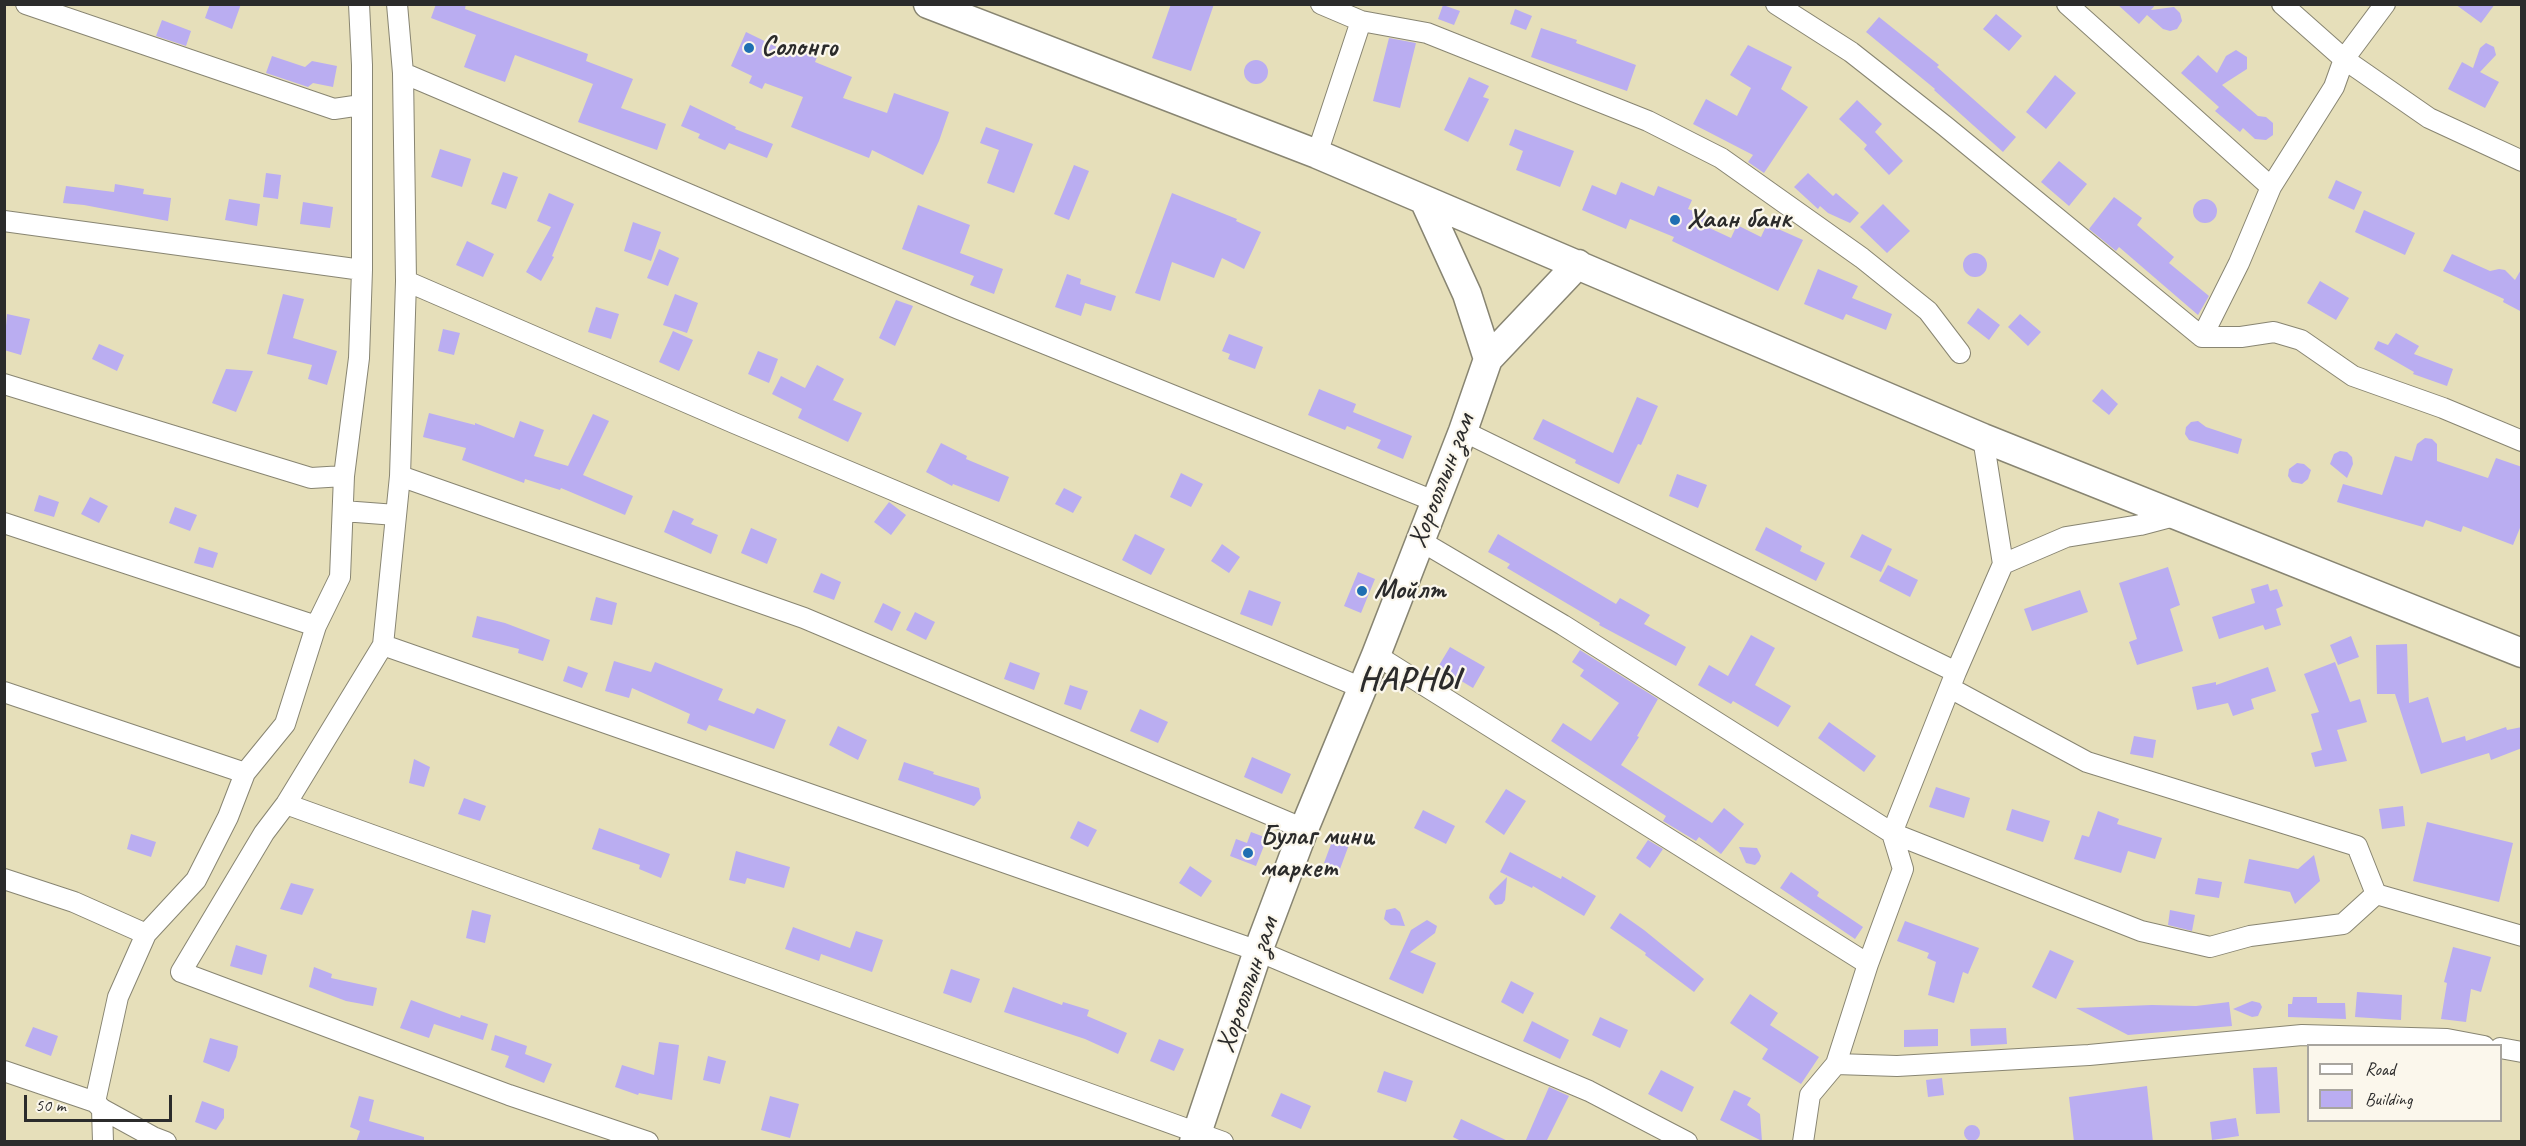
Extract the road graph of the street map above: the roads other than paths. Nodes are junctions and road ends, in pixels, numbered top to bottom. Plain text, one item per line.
1 (26, 4) edge
2 (359, 4) edge
3 (397, 4) edge
4 (928, 4) edge
5 (1321, 4) edge
6 (1776, 4) edge
7 (2067, 4) edge
8 (2282, 4) edge
9 (2385, 4) edge
10 (1361, 21) junction
11 (2344, 59) junction
12 (403, 74) junction
13 (361, 105) junction
14 (1317, 154) junction
15 (2522, 161) edge
16 (2271, 187) junction
17 (1425, 202) junction
18 (4, 221) edge
19 (1578, 264) junction
20 (362, 270) junction
21 (406, 281) junction
22 (2202, 338) junction
23 (1960, 353) dead end
24 (1488, 359) junction
25 (4, 384) edge
26 (1463, 431) junction
27 (1983, 438) junction
28 (2522, 441) edge
29 (344, 476) junction
30 (400, 476) junction
31 (1434, 501) junction
32 (343, 510) junction
33 (396, 515) junction
34 (2174, 516) junction
35 (4, 523) edge
36 (1419, 540) junction
37 (2003, 564) junction
38 (316, 626) junction
39 (383, 645) junction
40 (2522, 653) edge
41 (1376, 655) junction
42 (1953, 680) junction
43 (1362, 688) junction
44 (4, 692) edge
45 (245, 773) junction
46 (286, 804) junction
47 (1304, 829) junction
48 (1892, 833) junction
49 (4, 879) edge
50 (2376, 894) junction
51 (146, 934) junction
52 (2522, 936) edge
53 (1258, 951) junction
54 (1868, 964) junction
55 (2473, 1044) edge
56 (2502, 1048) edge
57 (2522, 1052) edge
58 (1836, 1064) junction
59 (4, 1071) edge
60 (99, 1105) junction
61 (136, 1134) edge
62 (1195, 1137) edge
63 (103, 1142) edge
64 (166, 1142) edge
65 (648, 1142) edge
66 (1223, 1142) edge
67 (1688, 1142) edge
68 (1803, 1142) edge

1 - 13 street
2 - 13 street
3 - 12 street
4 - 14 main road
5 - 10 street
6 - 22 street
7 - 16 street
8 - 11 street
9 - 11 street
10 - 14 street
10 - 23 street
11 - 15 street
11 - 16 street
12 - 21 street
12 - 31 street
13 - 20 street
14 - 17 main road
16 - 22 street
17 - 19 main road
17 - 24 main road
18 - 20 street
19 - 24 main road, Хорооллын зам
19 - 27 main road
20 - 29 street
21 - 30 street
21 - 43 street
22 - 28 street
24 - 26 main road, Хорооллын зам
25 - 29 street
26 - 31 main road, Хорооллын зам
26 - 42 street
27 - 34 main road
27 - 37 street
29 - 32 street
30 - 33 street
30 - 47 street
31 - 36 main road, Хорооллын зам
32 - 33 street
32 - 38 street
33 - 39 street
34 - 37 street
34 - 40 main road
35 - 38 street
36 - 41 main road, Хорооллын зам
36 - 48 street
37 - 42 street
38 - 45 street
39 - 46 street
39 - 53 street
41 - 43 main road, Хорооллын зам
41 - 54 street
42 - 48 street
42 - 50 street
43 - 47 main road, Хорооллын зам
44 - 45 street
45 - 51 street
46 - 62 street
46 - 65 street
47 - 53 main road, Хорооллын зам
48 - 50 street
48 - 54 street
49 - 51 street
50 - 52 street
51 - 60 street
53 - 62 main road, Хорооллын зам
53 - 67 street
54 - 58 street
55 - 58 street
56 - 57 street
58 - 68 street
59 - 60 street
60 - 61 street
60 - 63 street
61 - 64 street
62 - 66 street

